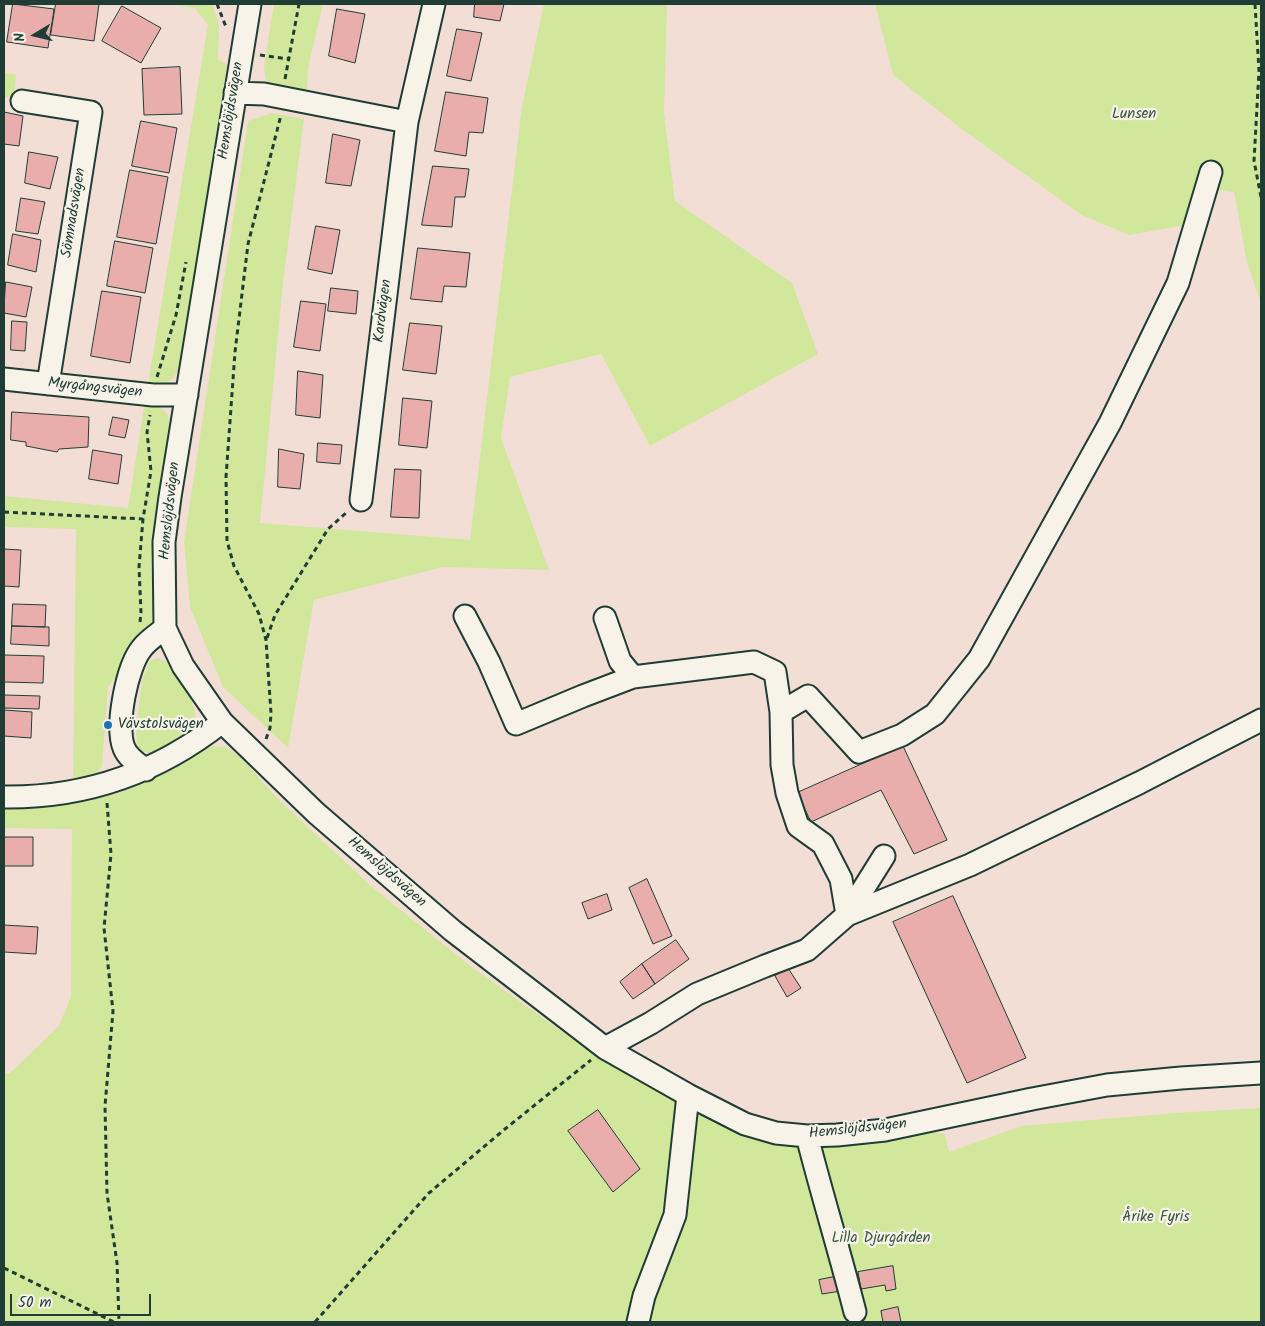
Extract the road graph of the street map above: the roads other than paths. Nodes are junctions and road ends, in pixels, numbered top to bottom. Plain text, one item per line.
1 (250, 4) edge
2 (434, 4) edge
3 (235, 93) junction
4 (22, 101) dead end
5 (407, 122) junction
6 (1211, 172) dead end
7 (4, 379) edge
8 (48, 384) junction
9 (187, 395) junction
10 (361, 500) road end
11 (465, 616) dead end
12 (605, 618) dead end
13 (166, 628) junction
14 (633, 677) junction
15 (781, 712) junction
16 (1261, 720) edge
17 (222, 722) junction
18 (146, 770) junction
19 (4, 797) edge
20 (884, 856) dead end
21 (847, 915) junction
22 (605, 1048) junction
23 (1261, 1073) edge
24 (688, 1095) junction
25 (807, 1136) junction
26 (855, 1312) dead end
27 (638, 1322) edge

1 - 3 street, Hemslöjdsvägen
2 - 5 street, Kardvägen
3 - 5 street
3 - 9 street, Hemslöjdsvägen
4 - 8 street, Sömnadsvägen
5 - 10 street, Kardvägen
6 - 15 street
7 - 8 street, Myrgångsvägen
8 - 9 street, Myrgångsvägen
9 - 13 street, Hemslöjdsvägen
11 - 14 street
12 - 14 street
13 - 17 street, Hemslöjdsvägen
13 - 18 street
14 - 15 street
15 - 21 street
16 - 21 street
17 - 18 street
17 - 22 street, Hemslöjdsvägen
18 - 19 street
20 - 21 street
21 - 22 street
22 - 24 street, Hemslöjdsvägen
23 - 25 street, Hemslöjdsvägen
24 - 25 street, Hemslöjdsvägen
24 - 27 street
25 - 26 street

